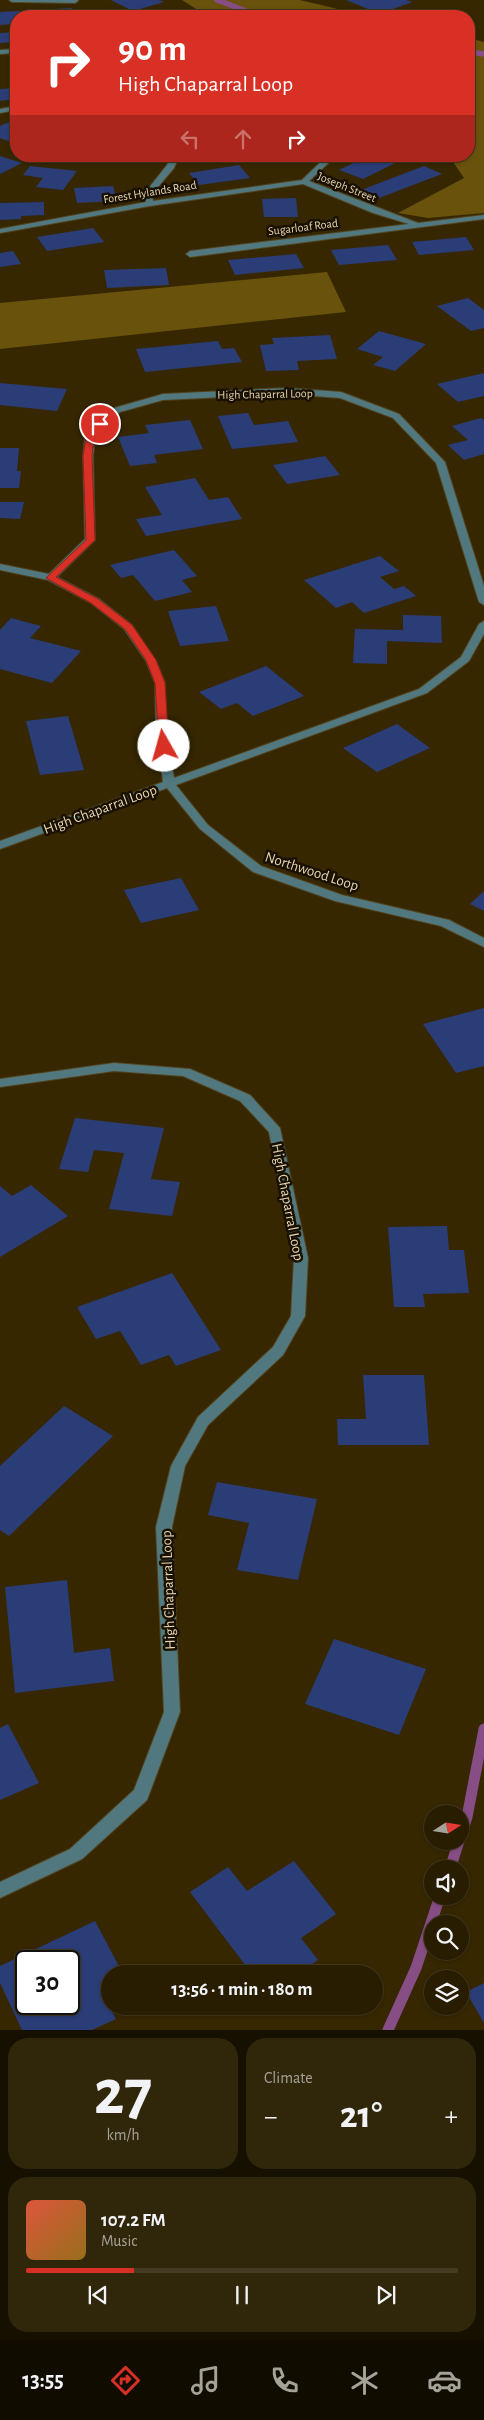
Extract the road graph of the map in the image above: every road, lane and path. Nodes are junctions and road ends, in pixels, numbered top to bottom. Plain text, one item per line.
1 (12, 0) edge
2 (75, 1) dead end
3 (173, 162) edge
4 (326, 162) edge
5 (304, 182) junction
6 (150, 204) junction
7 (484, 217) edge
8 (419, 224) junction
9 (0, 231) edge
10 (190, 254) dead end
11 (0, 567) edge
12 (50, 578) junction
13 (484, 602) edge
14 (484, 624) edge
15 (169, 784) junction
16 (0, 845) edge
17 (484, 942) edge
18 (0, 1083) edge
19 (0, 1890) edge

1 - 2 street
3 - 6 street
4 - 5 street, Joseph Street
5 - 6 street, Forest Hylands Road
5 - 8 street, Joseph Street
6 - 9 street, Forest Hylands Road
7 - 8 street
8 - 10 street, Sugarloaf Road
11 - 12 street
12 - 13 street, High Chaparral Loop
12 - 15 street
14 - 15 street, High Chaparral Loop
15 - 16 street, High Chaparral Loop
15 - 17 street, Northwood Loop
18 - 19 street, High Chaparral Loop

